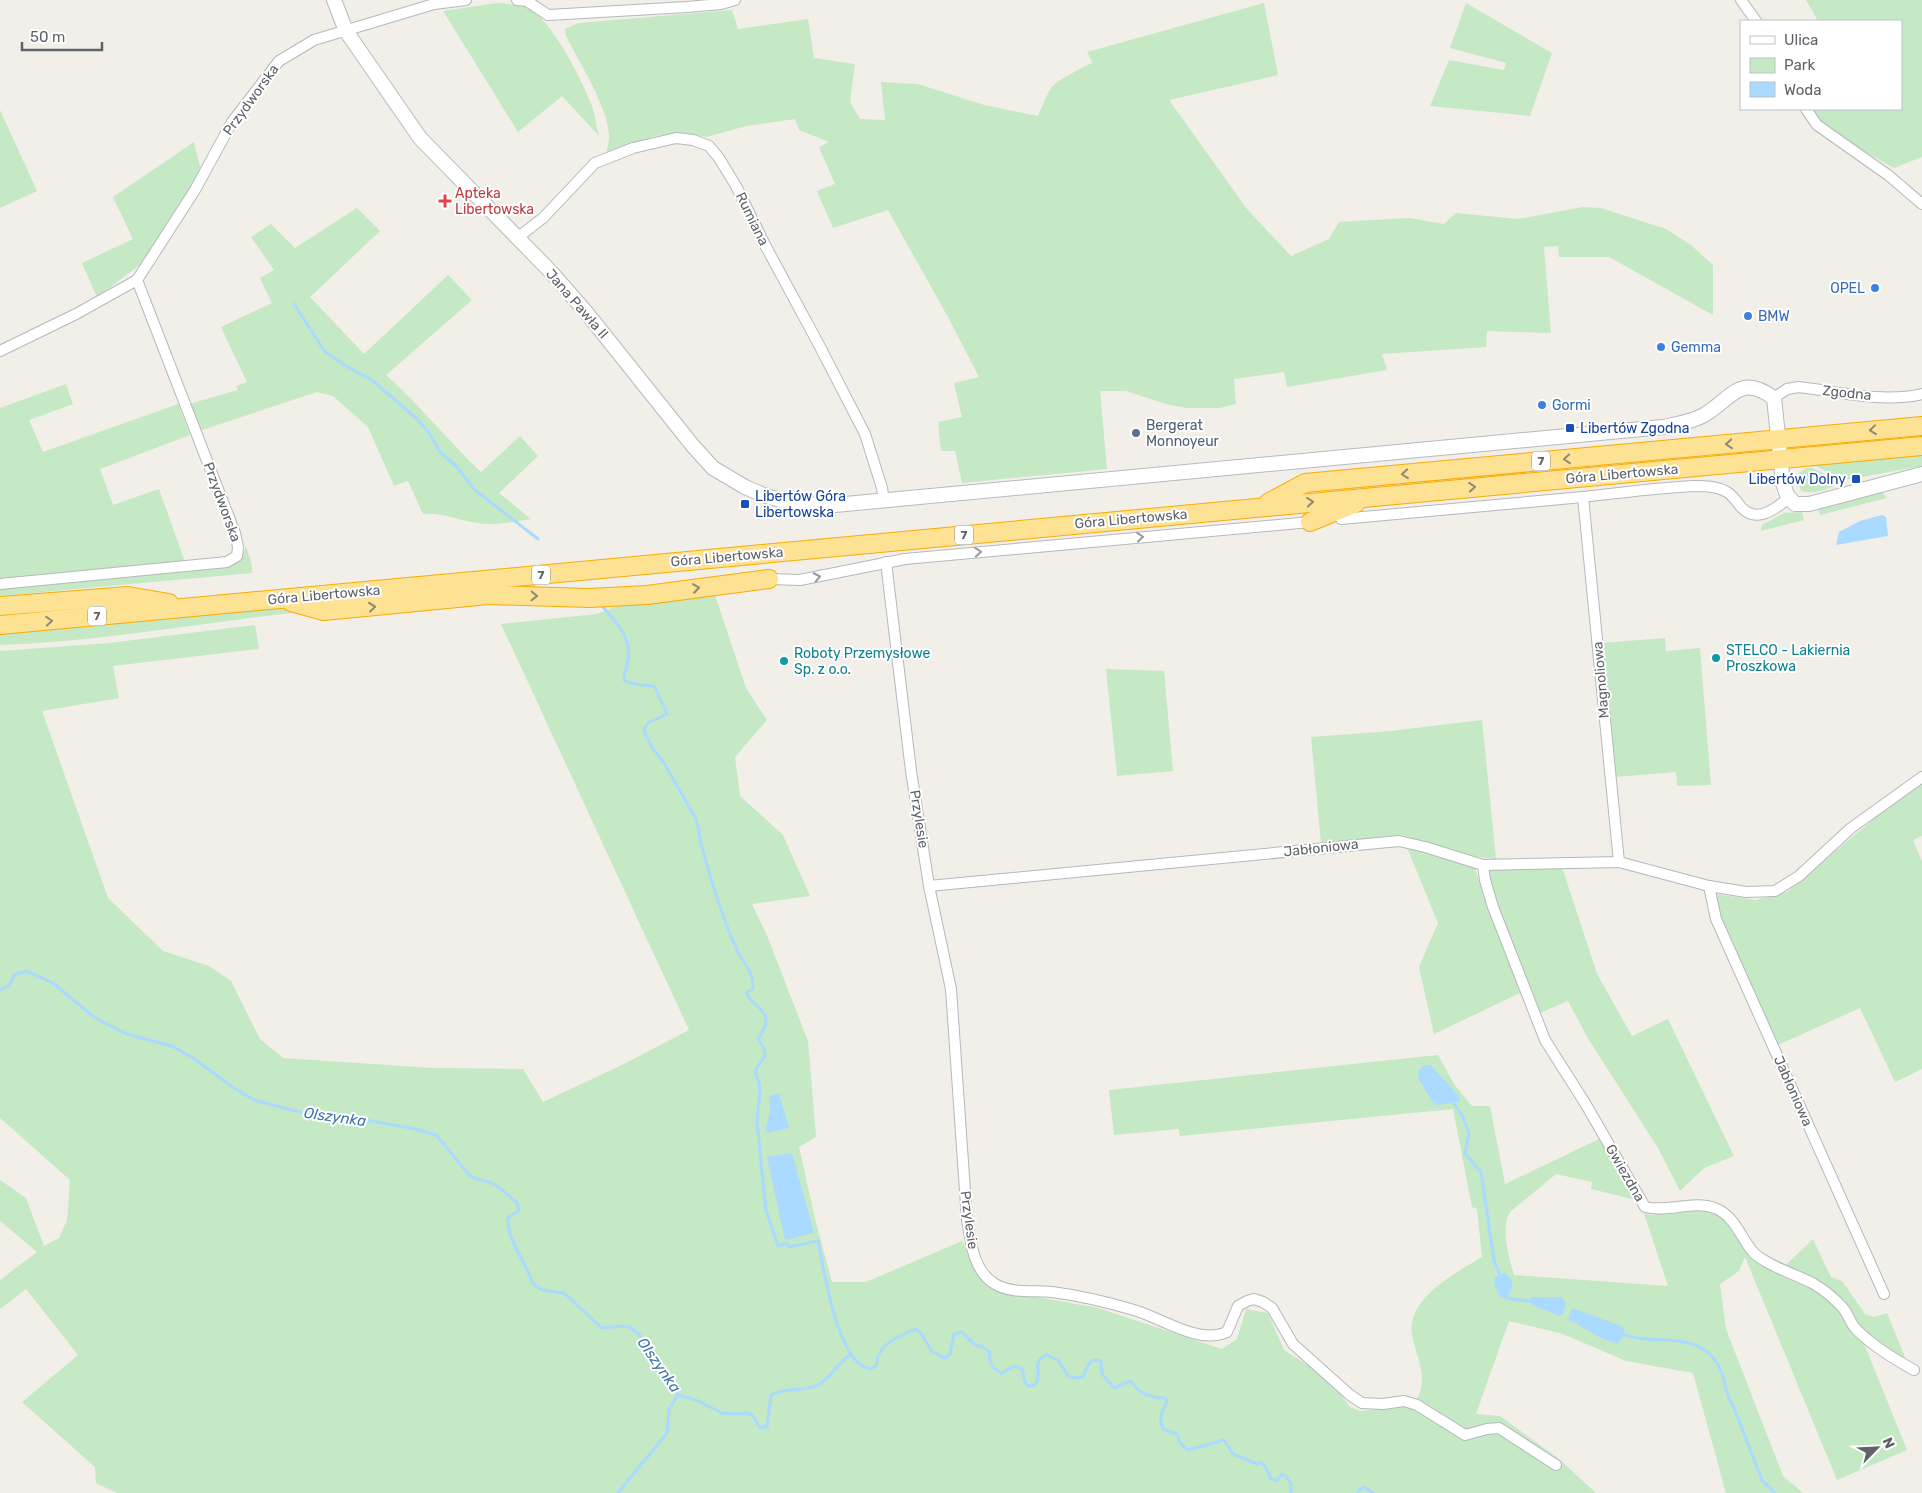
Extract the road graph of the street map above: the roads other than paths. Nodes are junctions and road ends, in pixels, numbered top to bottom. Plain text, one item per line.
1 (334, 0) edge
2 (466, 0) edge
3 (517, 0) edge
4 (735, 0) edge
5 (1741, 0) edge
6 (1755, 20) edge
7 (346, 31) junction
8 (1807, 110) edge
9 (1922, 204) edge
10 (517, 238) junction
11 (138, 280) junction
12 (0, 351) edge
13 (1922, 394) edge
14 (1774, 398) junction
15 (1922, 426) edge
16 (1777, 439) junction
17 (1922, 446) edge
18 (1779, 459) junction
19 (1922, 474) edge
20 (1373, 496) junction
21 (1583, 497) junction
22 (1789, 498) junction
23 (884, 501) junction
24 (1261, 506) junction
25 (1341, 519) dead end
26 (1310, 522) joint
27 (886, 562) junction
28 (769, 580) joint
29 (0, 584) edge
30 (278, 599) junction
31 (0, 606) edge
32 (193, 607) junction
33 (0, 625) edge
34 (1922, 777) edge
35 (1619, 862) junction
36 (1483, 865) junction
37 (929, 886) junction
38 (1708, 886) junction
39 (1884, 1294) dead end
40 (1914, 1370) dead end
41 (1556, 1465) dead end

1 - 7 street, Jana Pawła II
2 - 7 street, Przydworska
3 - 4 street
5 - 6 street
7 - 10 street, Jana Pawła II
7 - 11 street, Przydworska
8 - 9 street
10 - 23 street, Jana Pawła II
10 - 23 street, Rumiana
11 - 12 street, Przydworska
11 - 29 street, Przydworska
13 - 14 street, Zgodna
14 - 16 street
14 - 23 street
15 -> 16 highway, Góra Libertowska / 7
16 - 18 street
16 -> 24 highway, Góra Libertowska / 7
17 - 18 highway, Góra Libertowska / 7
20 -> 18 highway, Góra Libertowska / 7
18 - 22 street
19 - 22 street
24 -> 20 highway, Góra Libertowska / 7
20 - 26 highway
21 - 22 street, Góra Libertowska
21 - 25 street, Góra Libertowska
21 - 35 street, Magnoliowa
24 - 30 highway, Góra Libertowska / 7
27 -> 26 street, Góra Libertowska
28 -> 27 street, Góra Libertowska
27 - 37 street, Przylesie
30 -> 28 highway, 7
30 - 32 highway, Góra Libertowska / 7
31 - 32 highway, Góra Libertowska / 7
33 -> 32 highway, Góra Libertowska / 7
34 - 38 street, Jabłoniowa
35 - 36 street, Jabłoniowa
35 - 38 street, Jabłoniowa
36 - 37 street, Jabłoniowa
36 - 40 street, Gwiezdna
37 - 41 street, Przylesie
38 - 39 street, Jabłoniowa

